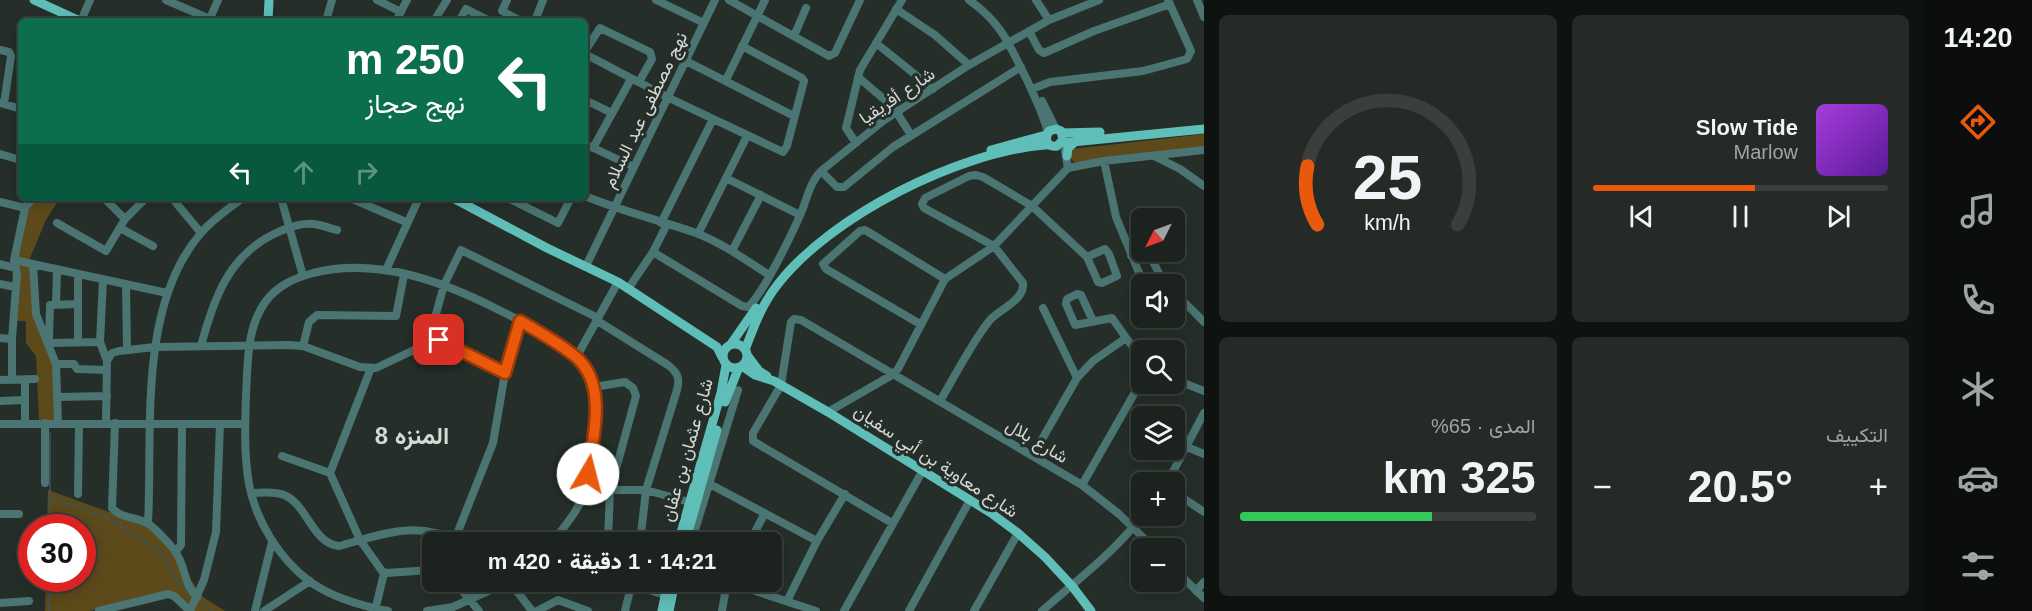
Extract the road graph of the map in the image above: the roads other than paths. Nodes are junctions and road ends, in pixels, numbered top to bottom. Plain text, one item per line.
1 (34, 0) edge
2 (90, 0) edge
3 (166, 0) edge
4 (218, 0) edge
5 (270, 0) edge
6 (332, 0) edge
7 (377, 0) edge
8 (407, 0) edge
9 (447, 0) edge
10 (507, 0) edge
11 (543, 0) edge
12 (656, 0) edge
13 (715, 0) edge
14 (729, 0) edge
15 (765, 0) edge
16 (860, 0) edge
17 (902, 0) edge
18 (969, 0) edge
19 (1036, 0) edge
20 (1098, 0) edge
21 (1197, 0) edge
22 (1088, 2) edge
23 (1169, 2) edge
24 (806, 8) dead end
25 (896, 9) junction
26 (401, 12) junction
27 (757, 16) junction
28 (1204, 17) edge
29 (73, 18) edge
30 (81, 18) edge
31 (205, 18) edge
32 (210, 18) edge
33 (268, 18) edge
34 (327, 18) edge
35 (398, 18) edge
36 (436, 18) edge
37 (461, 18) edge
38 (484, 18) edge
39 (515, 18) edge
40 (536, 18) edge
41 (1048, 20) junction
42 (704, 23) junction
43 (1029, 31) junction
44 (794, 36) junction
45 (1010, 42) junction
46 (876, 44) junction
47 (742, 46) junction
48 (588, 47) edge
49 (0, 50) edge
50 (588, 54) edge
51 (686, 61) junction
52 (969, 65) junction
53 (1021, 67) junction
54 (858, 76) junction
55 (635, 80) junction
56 (726, 80) junction
57 (1031, 86) junction
58 (933, 89) junction
59 (669, 98) junction
60 (588, 101) edge
61 (2, 103) edge
62 (18, 108) edge
63 (898, 112) junction
64 (612, 113) junction
65 (794, 116) junction
66 (713, 119) junction
67 (1204, 127) edge
68 (910, 135) junction
69 (747, 136) junction
70 (1055, 138) junction
71 (1077, 140) junction
72 (856, 143) junction
73 (588, 146) edge
74 (593, 148) junction
75 (1204, 150) edge
76 (0, 154) edge
77 (1152, 156) junction
78 (18, 159) edge
79 (1104, 161) junction
80 (1068, 162) junction
81 (634, 167) junction
82 (821, 171) junction
83 (726, 178) junction
84 (1204, 186) edge
85 (761, 195) junction
86 (588, 197) edge
87 (0, 201) edge
88 (31, 201) edge
89 (107, 201) edge
90 (143, 201) edge
91 (174, 201) edge
92 (239, 201) edge
93 (282, 201) edge
94 (357, 201) edge
95 (417, 201) edge
96 (459, 201) edge
97 (514, 201) edge
98 (569, 201) edge
99 (1032, 206) junction
100 (25, 208) junction
101 (615, 209) junction
102 (800, 214) junction
103 (125, 219) junction
104 (406, 222) junction
105 (664, 223) junction
106 (57, 224) dead end
107 (290, 226) junction
108 (120, 228) junction
109 (336, 230) dead end
110 (201, 233) junction
111 (698, 234) junction
112 (153, 246) dead end
113 (994, 246) junction
114 (732, 251) junction
115 (653, 252) junction
116 (1131, 256) edge
117 (1087, 257) junction
118 (0, 264) edge
119 (15, 264) junction
120 (33, 264) junction
121 (586, 266) junction
122 (57, 270) junction
123 (386, 270) junction
124 (78, 275) junction
125 (404, 275) junction
126 (303, 276) junction
127 (769, 276) junction
128 (103, 279) junction
129 (945, 279) junction
130 (618, 282) junction
131 (0, 284) edge
132 (126, 284) junction
133 (444, 285) junction
134 (15, 287) junction
135 (628, 289) junction
136 (167, 293) junction
137 (1185, 303) edge
138 (56, 304) junction
139 (78, 304) junction
140 (1043, 308) dead end
141 (597, 319) junction
142 (520, 321) junction
143 (1093, 321) dead end
144 (1204, 322) edge
145 (920, 324) junction
146 (698, 334) junction
147 (0, 338) edge
148 (1125, 338) junction
149 (12, 339) junction
150 (49, 342) junction
151 (78, 342) junction
152 (100, 342) junction
153 (428, 343) junction
154 (729, 345) junction
155 (201, 346) junction
156 (248, 346) junction
157 (303, 346) junction
158 (1131, 346) edge
159 (155, 347) junction
160 (127, 350) junction
161 (746, 352) junction
162 (576, 358) junction
163 (107, 361) junction
164 (724, 361) junction
165 (56, 364) junction
166 (741, 367) junction
167 (370, 368) junction
168 (106, 370) junction
169 (505, 373) junction
170 (755, 375) junction
171 (892, 375) junction
172 (1077, 378) junction
173 (35, 379) dead end
174 (0, 380) edge
175 (12, 380) junction
176 (25, 380) junction
177 (777, 383) junction
178 (1185, 383) edge
179 (594, 387) junction
180 (738, 390) dead end
181 (1204, 391) edge
182 (1134, 394) edge
183 (727, 395) junction
184 (107, 396) junction
185 (58, 397) junction
186 (25, 400) junction
187 (0, 401) edge
188 (940, 401) junction
189 (828, 412) junction
190 (1204, 413) edge
191 (26, 423) junction
192 (45, 423) junction
193 (58, 423) junction
194 (79, 423) junction
195 (106, 423) junction
196 (115, 423) junction
197 (149, 423) junction
198 (0, 424) edge
199 (183, 424) junction
200 (220, 424) junction
201 (245, 424) junction
202 (1188, 447) junction
203 (1204, 453) edge
204 (1033, 455) junction
205 (282, 456) dead end
206 (923, 470) junction
207 (1173, 472) edge
208 (330, 473) junction
209 (705, 481) junction
210 (45, 483) dead end
211 (1082, 485) junction
212 (586, 490) junction
213 (646, 490) junction
214 (610, 491) junction
215 (251, 493) junction
216 (78, 494) dead end
217 (845, 494) junction
218 (1185, 499) edge
219 (970, 500) junction
220 (689, 502) junction
221 (1204, 512) edge
222 (765, 513) junction
223 (148, 523) junction
224 (892, 523) junction
225 (1134, 527) junction
226 (429, 532) edge
227 (461, 532) edge
228 (561, 532) edge
229 (608, 532) edge
230 (641, 532) edge
231 (681, 532) edge
232 (689, 532) edge
233 (693, 532) edge
234 (755, 532) edge
235 (1018, 533) junction
236 (1144, 538) edge
237 (360, 540) junction
238 (272, 542) junction
239 (817, 542) junction
240 (176, 551) junction
241 (422, 571) edge
242 (384, 573) junction
243 (1185, 580) edge
244 (310, 581) junction
245 (1204, 582) edge
246 (1072, 586) junction
247 (1196, 591) junction
248 (463, 592) edge
249 (488, 592) edge
250 (518, 592) edge
251 (628, 592) edge
252 (656, 592) edge
253 (666, 592) edge
254 (673, 592) edge
255 (726, 592) edge
256 (759, 592) edge
257 (665, 595) junction
258 (197, 597) junction
259 (1204, 598) edge
260 (29, 601) dead end
261 (138, 601) junction
262 (470, 601) junction
263 (787, 601) junction
264 (5, 606) edge
265 (453, 609) edge
266 (376, 610) edge
267 (99, 611) edge
268 (139, 611) edge
269 (190, 611) edge
270 (255, 611) edge
271 (264, 611) edge
272 (388, 611) edge
273 (428, 611) edge
274 (479, 611) edge
275 (535, 611) edge
276 (588, 611) edge
277 (626, 611) edge
278 (662, 611) edge
279 (669, 611) edge
280 (722, 611) edge
281 (816, 611) edge
282 (844, 611) edge
283 (909, 611) edge
284 (974, 611) edge
285 (1042, 611) edge
286 (1091, 611) edge

1 - 29 main road
2 - 30 street
3 - 31 street
4 - 32 street
5 - 33 main road
6 - 34 street
7 - 26 street
8 - 26 street
9 - 36 street
10 - 39 street
11 - 40 street
12 - 42 street
13 - 42 street, نهج مصطفى عبد السلام
14 - 27 street
15 - 27 street
16 - 44 street
17 - 25 street
18 - 45 street
19 - 41 street
20 - 22 street, شارع أفريقيا
21 - 28 street
22 - 41 street, شارع أفريقيا
23 - 43 street
23 - 57 street
24 - 44 street
25 - 46 street
25 - 52 street
26 - 35 street
27 - 44 street
27 - 47 street
37 - 38 street
41 - 43 street, شارع أفريقيا
42 - 51 street, نهج مصطفى عبد السلام
43 - 45 street, شارع أفريقيا
45 - 52 street, شارع أفريقيا
45 - 53 street
46 - 54 street
46 - 58 street
47 - 56 street
47 - 65 street
48 - 55 street
49 - 61 street
50 - 55 street
51 - 56 street
51 - 59 street, نهج مصطفى عبد السلام
52 - 58 street, شارع أفريقيا
53 - 57 street
53 - 68 street
54 - 63 street
54 - 72 street
55 - 59 street
55 - 64 street
56 - 65 street
57 - 70 street
58 - 63 street, شارع أفريقيا
59 - 66 street
59 - 81 street, نهج مصطفى عبد السلام
60 - 64 street
61 - 62 street
63 - 68 street
63 - 72 street, شارع أفريقيا
64 - 74 street
65 - 69 street
66 - 69 street
66 - 105 street
67 - 70 main road
67 - 71 main road
68 - 82 street
69 - 83 street
70 - 71 main road
70 - 80 street
70 - 154 main road
70 - 161 main road
71 - 80 main road
72 - 82 street, شارع أفريقيا
73 - 74 street
74 - 81 street
75 - 77 street
76 - 78 street
77 - 79 street
77 - 84 street
79 - 80 street
79 - 116 street
80 - 99 street
81 - 101 street, نهج مصطفى عبد السلام
82 - 102 street, شارع أفريقيا
83 - 85 street
83 - 111 street
85 - 102 street
85 - 114 street
86 - 101 street
87 - 100 street
88 - 100 street
89 - 103 street
90 - 103 street
91 - 110 street
92 - 110 street
93 - 107 street
94 - 104 street
95 - 104 street
96 - 121 main road
97 - 98 street
99 - 113 street
99 - 113 street
99 - 117 street
100 - 119 street
101 - 105 street
101 - 121 street, نهج مصطفى عبد السلام
102 - 127 street, شارع أفريقيا
103 - 108 street
104 - 123 street
105 - 111 street
105 - 115 street
106 - 108 street
107 - 109 street
107 - 126 street
107 - 155 street
108 - 112 street
110 - 136 street
111 - 114 street
113 - 129 street
113 - 188 street
114 - 127 street
115 - 127 street, شارع أفريقيا
115 - 135 street
117 - 117 street
118 - 119 street
119 - 120 street
119 - 134 street
120 - 122 street
120 - 150 street
121 - 130 main road
122 - 124 street
122 - 138 street
123 - 125 street
123 - 126 street
124 - 128 street
124 - 139 street
125 - 133 street
125 - 157 street
126 - 156 street
128 - 132 street
128 - 152 street
129 - 145 street
129 - 145 street
130 - 135 main road
130 - 141 street
131 - 134 street
132 - 136 street
132 - 160 street
133 - 141 street
133 - 142 street
133 - 153 street
134 - 149 street
135 - 146 main road
136 - 159 street
137 - 144 street
138 - 139 street
138 - 150 street
139 - 151 street
140 - 172 street
141 - 162 street
141 - 213 street
142 - 162 street
142 - 169 street
143 - 148 street
145 - 171 street
146 - 154 main road
146 - 164 main road
147 - 149 street
148 - 158 street
148 - 172 street
149 - 175 street
150 - 151 street
150 - 165 street
151 - 152 street
152 - 163 street
153 - 167 street
153 - 169 street
154 - 161 main road
154 - 164 main road
155 - 156 street
155 - 159 street
156 - 157 street
156 - 201 street
157 - 167 street
159 - 160 street
159 - 197 street
160 - 163 street
161 - 166 main road
161 - 177 main road
162 - 179 street
163 - 168 street
164 - 166 main road
164 - 220 main road, شارع عثمان بن عفان
165 - 168 street
165 - 185 street
166 - 170 main road, شارع معاوية بن أبي سفيان
166 - 183 main road, شارع عثمان بن عفان
167 - 208 street
168 - 184 street
169 - 227 street
170 - 177 main road, شارع معاوية بن أبي سفيان
170 - 183 main road
171 - 177 street, شارع بلال
171 - 188 street, شارع بلال
171 - 189 street
172 - 204 street
173 - 176 street
174 - 175 street
175 - 176 street
176 - 186 street
177 - 189 main road, شارع معاوية بن أبي سفيان
177 - 217 street
178 - 181 street
179 - 212 street
179 - 214 street
180 - 209 street
182 - 211 street
183 - 209 main road, شارع عثمان بن عفان
184 - 185 street
184 - 195 street
185 - 193 street
186 - 187 street
186 - 191 street
188 - 204 street, شارع بلال
189 - 206 main road, شارع معاوية بن أبي سفيان
190 - 202 street
191 - 192 street
191 - 198 street
192 - 193 street
192 - 210 street
193 - 194 street
194 - 195 street
194 - 216 street
195 - 196 street
196 - 197 street
196 - 223 street
197 - 199 street
197 - 223 street
199 - 200 street
199 - 240 street
200 - 201 street
200 - 258 street
201 - 215 street
202 - 203 street
202 - 207 street
204 - 211 street, شارع بلال
205 - 208 street
206 - 219 main road, شارع معاوية بن أبي سفيان
206 - 224 street
208 - 237 street
209 - 222 street
209 - 232 main road, شارع عثمان بن عفان
209 - 233 street
211 - 225 street, شارع بلال
212 - 214 street
212 - 228 street
213 - 214 street
213 - 220 street
213 - 230 street
214 - 229 street
215 - 237 street
215 - 238 street
217 - 224 street
217 - 239 street
218 - 221 street
219 - 235 main road, شارع معاوية بن أبي سفيان
219 - 283 street
220 - 231 main road, شارع عثمان بن عفان
222 - 234 street
222 - 239 street
223 - 240 street
224 - 282 street
225 - 236 street, شارع بلال
225 - 246 street
226 - 237 street
235 - 246 main road, شارع معاوية بن أبي سفيان
235 - 284 street
237 - 242 street
238 - 244 street
238 - 270 street
239 - 263 street
240 - 258 street
241 - 242 street
242 - 266 street
243 - 247 street
244 - 266 street
244 - 271 street
245 - 247 street
246 - 285 street
246 - 286 main road, شارع معاوية بن أبي سفيان
247 - 259 street
248 - 262 street
249 - 262 street
250 - 275 street
251 - 277 street
252 - 257 street
253 - 257 main road
254 - 279 main road
255 - 280 street
256 - 263 street
257 - 278 main road
258 - 269 street
260 - 264 street
261 - 267 street
261 - 268 street
261 - 269 street
262 - 265 street
262 - 274 street
263 - 281 street
265 - 273 street
266 - 272 street
275 - 276 street

